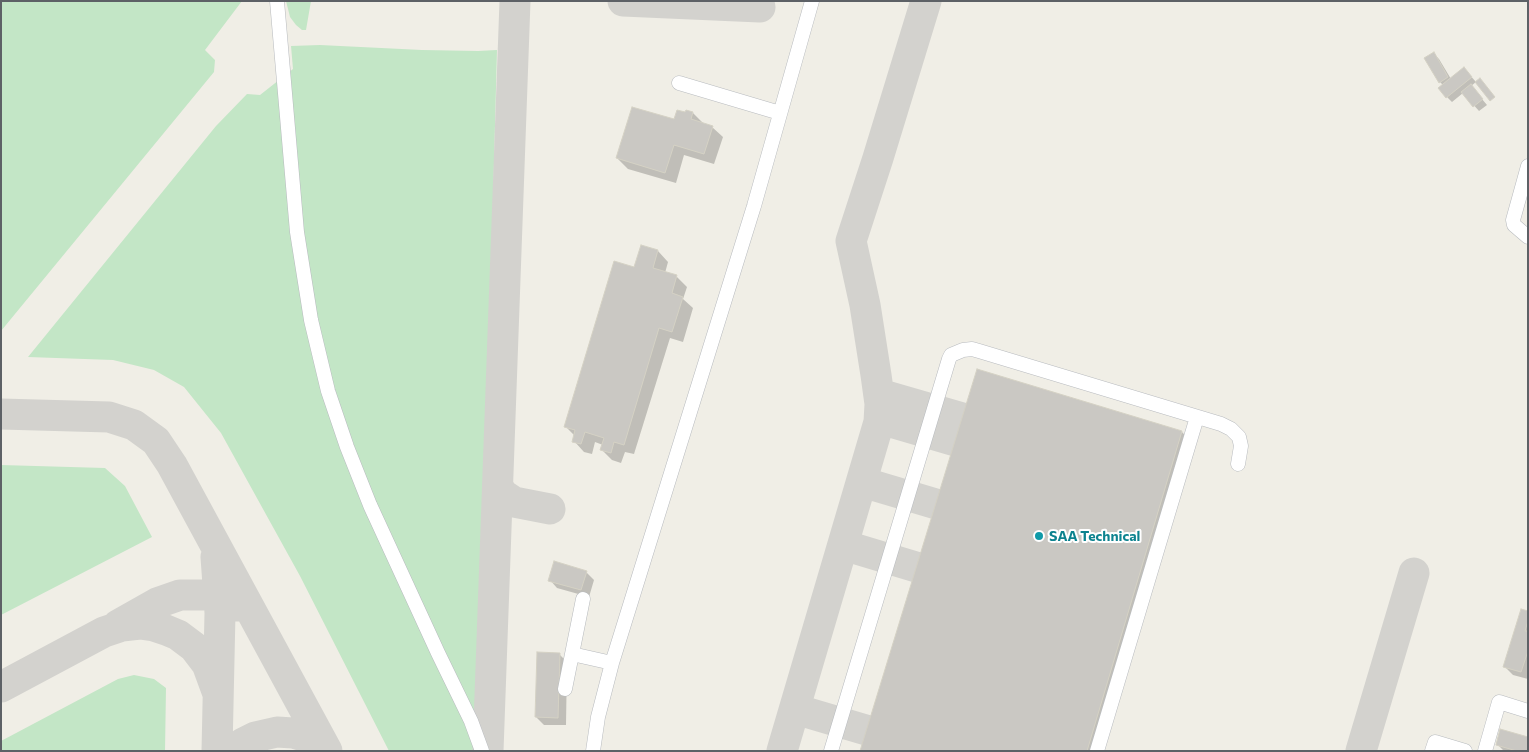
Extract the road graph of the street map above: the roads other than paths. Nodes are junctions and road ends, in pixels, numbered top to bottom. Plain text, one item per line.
1 (277, 1) edge
2 (812, 1) edge
3 (679, 83) dead end
4 (780, 113) junction
5 (1528, 166) edge
6 (1528, 237) edge
7 (1197, 417) junction
8 (1238, 464) dead end
9 (583, 599) dead end
10 (572, 654) junction
11 (612, 663) junction
12 (565, 689) dead end
13 (1528, 711) edge
14 (482, 751) edge
15 (593, 751) edge
16 (831, 751) edge
17 (1097, 751) edge
18 (1432, 751) edge
19 (1465, 751) edge
20 (1486, 751) edge

1 - 14 lane
2 - 4 lane
3 - 4 lane
4 - 11 lane
5 - 6 lane
7 - 8 lane
7 - 16 lane
7 - 17 lane
9 - 10 lane
10 - 11 lane
10 - 12 lane
11 - 15 lane
13 - 20 lane
18 - 19 lane

